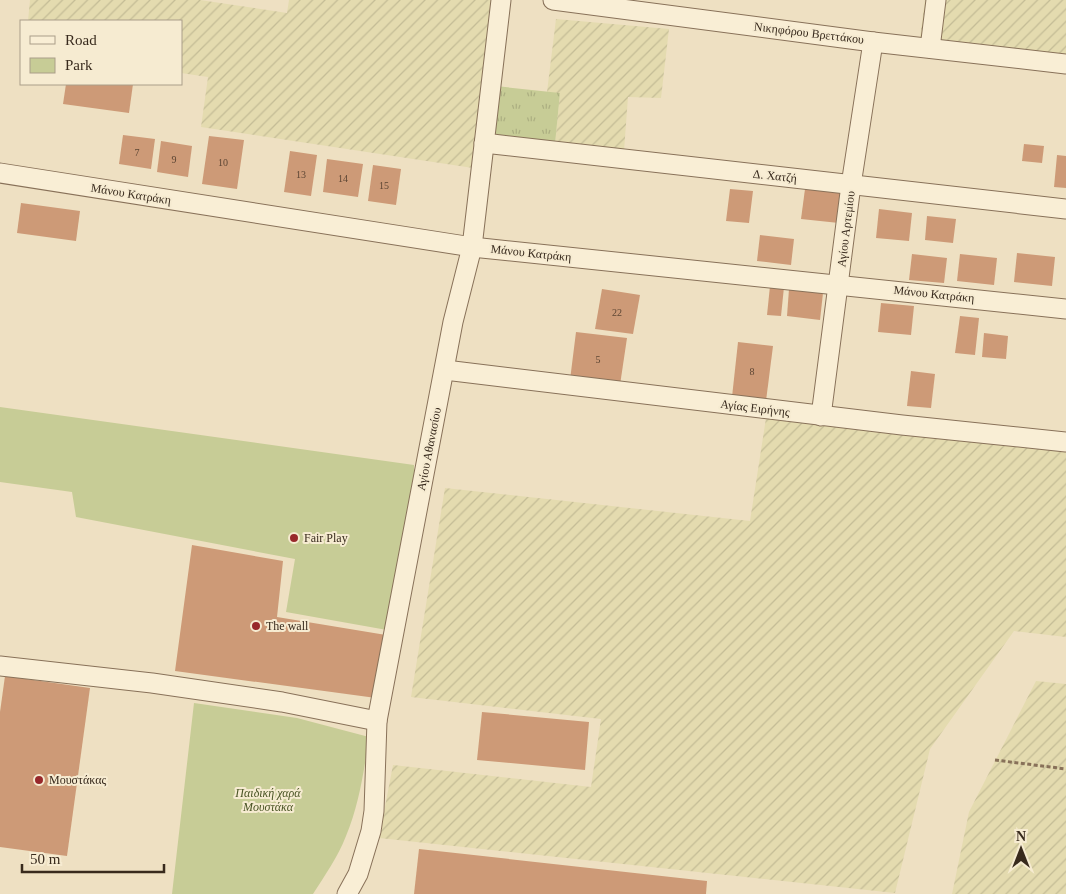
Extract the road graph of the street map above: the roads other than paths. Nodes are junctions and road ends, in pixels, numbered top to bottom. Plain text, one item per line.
1 (501, 0) edge
2 (553, 0) edge
3 (936, 0) edge
4 (873, 42) junction
5 (930, 48) junction
6 (1066, 64) edge
7 (484, 143) junction
8 (0, 173) edge
9 (851, 185) junction
10 (1066, 209) edge
11 (472, 247) junction
12 (839, 284) junction
13 (1066, 308) edge
14 (445, 370) junction
15 (821, 416) junction
16 (1066, 442) edge
17 (0, 666) edge
18 (377, 721) junction
19 (347, 894) edge

1 - 7 street, Αγίου Αθανασίου
2 - 4 street, Νικηφόρου Βρεττάκου
3 - 5 street
4 - 5 street, Νικηφόρου Βρεττάκου
4 - 9 street, Αγίου Αρτεμίου
5 - 6 street, Νικηφόρου Βρεττάκου
7 - 9 street, Δ. Χατζή
7 - 11 street, Αγίου Αθανασίου
8 - 11 street, Μάνου Κατράκη
9 - 10 street, Δ. Χατζή
9 - 12 street, Αγίου Αρτεμίου
11 - 12 street, Μάνου Κατράκη
11 - 14 street, Αγίου Αθανασίου
12 - 13 street, Μάνου Κατράκη
12 - 15 street, Αγίου Αρτεμίου
14 - 15 street, Αγίας Ειρήνης
14 - 18 street, Αγίου Αθανασίου
15 - 16 street, Αγίας Ειρήνης
17 - 18 street
18 - 19 street, Αγίου Αθανασίου

